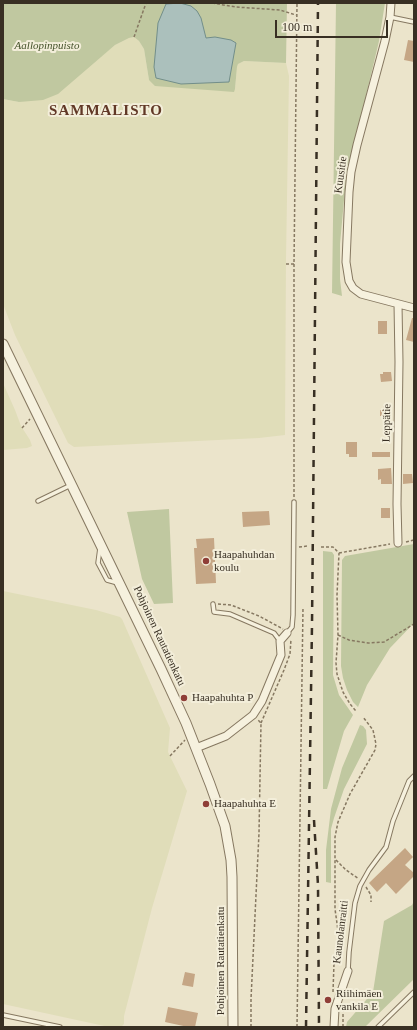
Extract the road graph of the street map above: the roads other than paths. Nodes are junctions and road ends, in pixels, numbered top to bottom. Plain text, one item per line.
1 (390, 3) edge
2 (390, 17) junction
3 (414, 22) edge
4 (398, 304) junction
5 (414, 308) edge
6 (3, 344) edge
7 (72, 485) junction
8 (38, 501) dead end
9 (294, 502) road end
10 (398, 543) road end
11 (212, 604) road end
12 (287, 633) joint
13 (280, 641) junction
14 (196, 748) junction
15 (414, 776) edge
16 (348, 971) joint
17 (414, 992) edge
18 (3, 1015) edge
19 (60, 1027) edge
20 (233, 1027) edge
21 (334, 1027) edge
22 (378, 1027) edge

1 - 2 street, Kuusitie
2 - 3 lane
2 - 4 street, Kuusitie
4 - 5 street, Kuusitie
4 - 10 street, Leppätie
6 - 7 street, Pohjoinen Rautatienkatu
7 - 8 lane
7 - 14 street, Pohjoinen Rautatienkatu
9 - 12 lane
11 - 13 lane
12 - 13 street
13 - 14 street
14 - 20 street, Pohjoinen Rautatienkatu
15 - 16 lane, Kaunolanraitti
16 - 21 street, Kaunolanraitti
17 - 22 lane
18 - 19 lane

